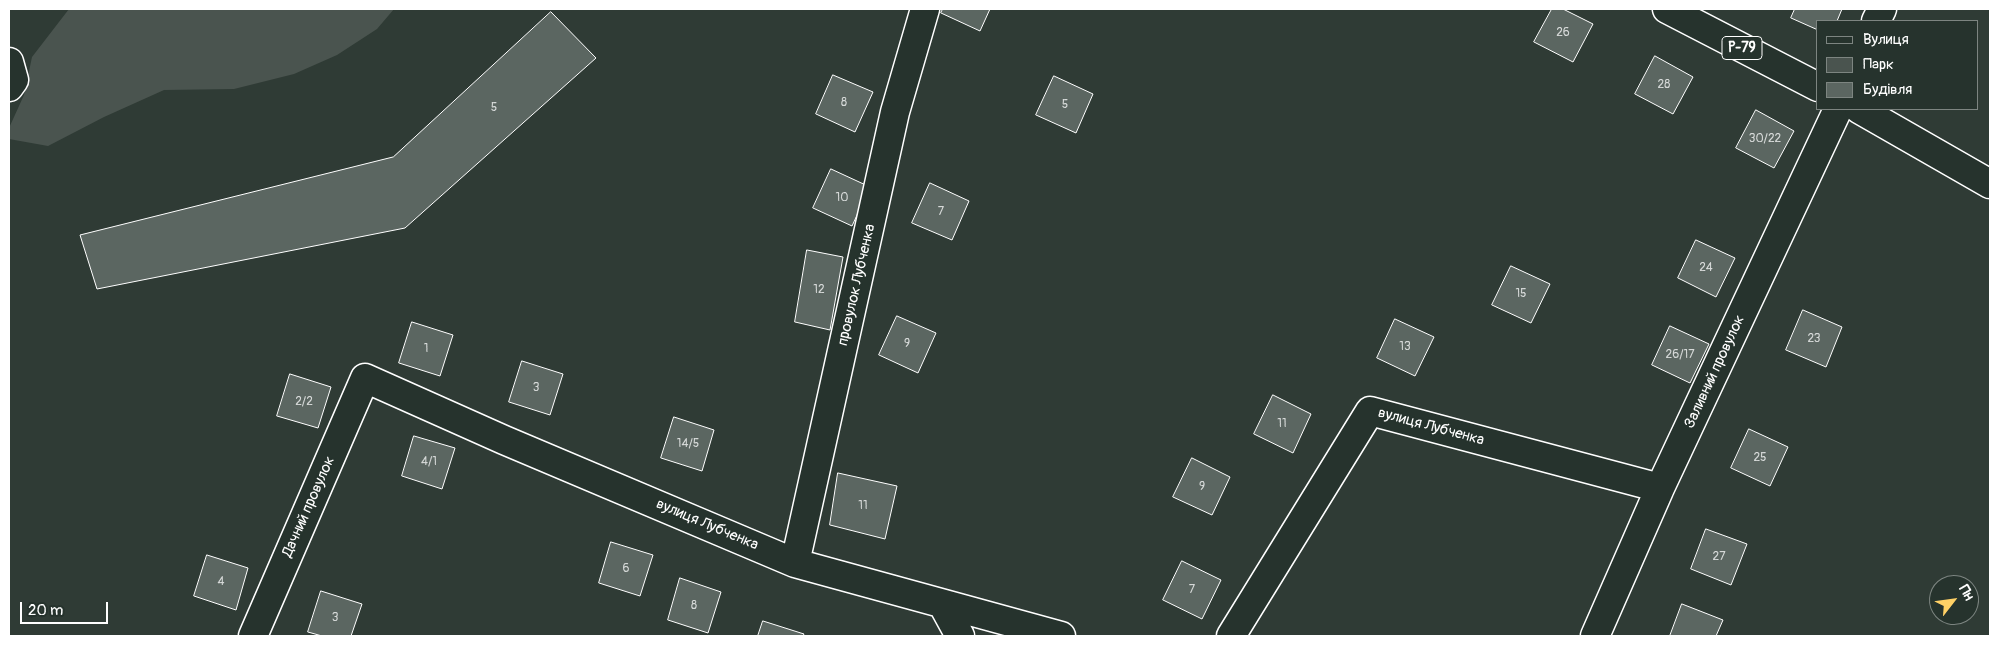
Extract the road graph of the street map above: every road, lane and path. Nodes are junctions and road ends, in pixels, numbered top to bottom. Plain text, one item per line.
1 (925, 9) edge
2 (1667, 9) edge
3 (9, 62) edge
4 (1816, 86) edge
5 (9, 87) edge
6 (1838, 110) edge
7 (1861, 110) edge
8 (1990, 184) edge
9 (365, 378) joint
10 (1660, 488) junction
11 (795, 563) junction
12 (943, 605) junction
13 (253, 636) edge
14 (960, 636) edge
15 (1061, 636) edge
16 (1231, 636) edge
17 (1595, 636) edge

1 - 11 street, провулок Лубченка
2 - 4 street, Р-79
3 - 5 street
6 - 10 street, Заливний провулок
7 - 8 street
9 - 11 street, вулиця Лубченка
9 - 13 street, Дачний провулок
10 - 16 street, вулиця Лубченка
10 - 17 street, Заливний провулок
11 - 12 street, вулиця Лубченка
12 - 14 street
12 - 15 street, вулиця Лубченка

